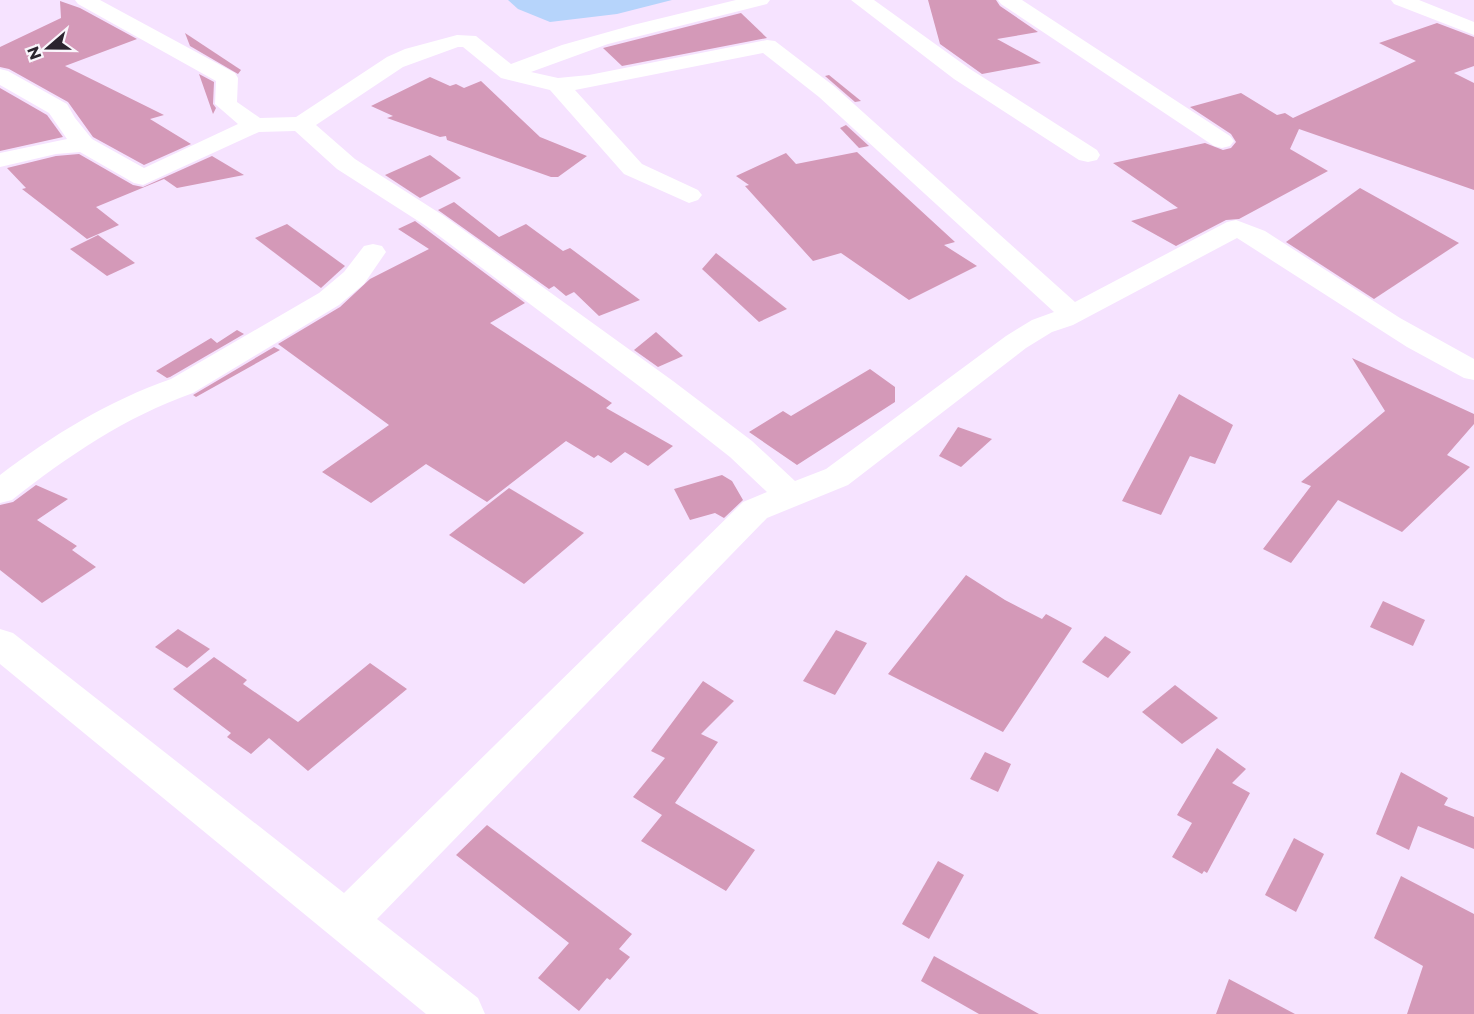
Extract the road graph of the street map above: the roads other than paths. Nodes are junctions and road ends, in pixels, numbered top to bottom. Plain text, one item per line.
1 (85, 0) edge
2 (760, 0) edge
3 (861, 0) edge
4 (1008, 0) edge
5 (1401, 0) edge
6 (1474, 29) edge
7 (509, 74) junction
8 (0, 76) edge
9 (558, 85) junction
10 (301, 124) junction
11 (255, 125) junction
12 (1222, 141) dead end
13 (84, 144) junction
14 (1088, 155) dead end
15 (0, 160) edge
16 (689, 195) dead end
17 (373, 252) dead end
18 (1072, 314) junction
19 (1474, 371) edge
20 (0, 492) edge
21 (790, 496) junction
22 (0, 644) edge
23 (346, 921) junction
24 (462, 1014) edge

1 - 11 street
2 - 7 street
3 - 14 street
4 - 12 street
5 - 6 street
7 - 9 street
7 - 10 street
8 - 13 street
9 - 16 street
9 - 18 street
10 - 11 street
10 - 21 street
11 - 13 street
13 - 15 street
17 - 20 street
18 - 19 street
18 - 21 street
21 - 23 street
22 - 23 street
23 - 24 street

